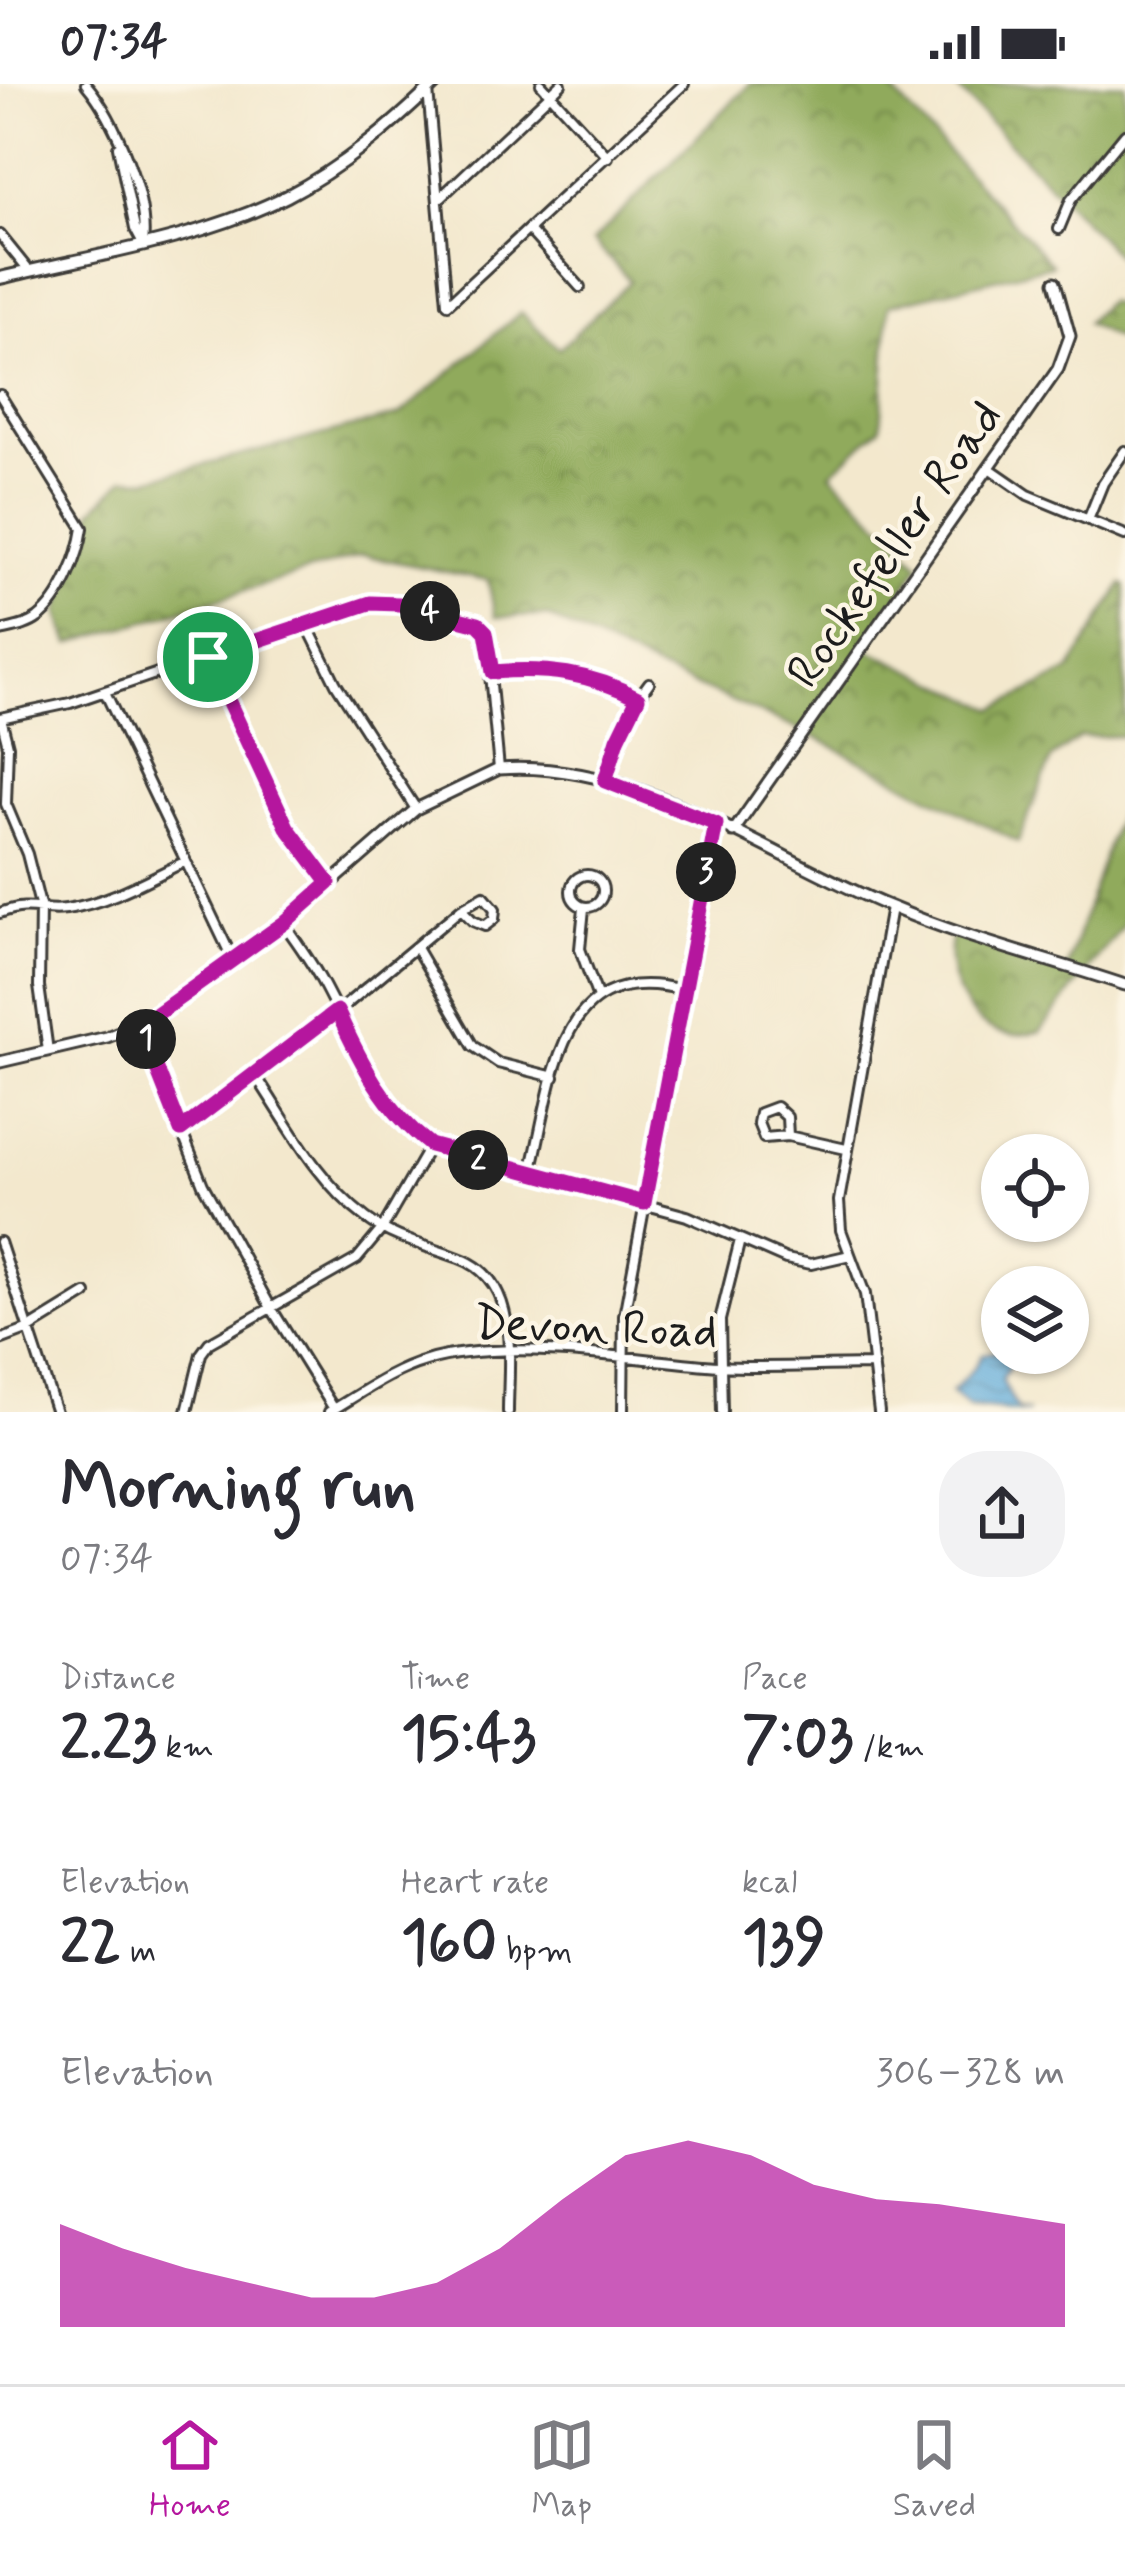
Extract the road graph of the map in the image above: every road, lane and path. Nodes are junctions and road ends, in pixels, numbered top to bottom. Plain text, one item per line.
1 (86, 84) edge
2 (541, 84) edge
3 (561, 84) edge
4 (684, 84) edge
5 (432, 87) edge
6 (672, 88) edge
7 (550, 94) junction
8 (1125, 134) edge
9 (608, 157) junction
10 (440, 198) junction
11 (1058, 229) dead end
12 (530, 231) junction
13 (0, 235) edge
14 (142, 244) junction
15 (29, 271) junction
16 (0, 278) edge
17 (1055, 282) dead end
18 (580, 287) dead end
19 (0, 395) edge
20 (1125, 451) edge
21 (988, 467) junction
22 (1088, 520) junction
23 (1125, 535) edge
24 (306, 623) junction
25 (0, 631) edge
26 (208, 657) junction
27 (493, 672) junction
28 (649, 683) dead end
29 (105, 692) junction
30 (638, 698) junction
31 (1, 718) edge
32 (500, 769) junction
33 (605, 781) junction
34 (416, 808) junction
35 (716, 824) junction
36 (734, 832) junction
37 (184, 862) junction
38 (329, 883) junction
39 (40, 905) junction
40 (461, 908) junction
41 (584, 908) junction
42 (891, 908) junction
43 (0, 913) edge
44 (284, 923) junction
45 (416, 948) junction
46 (233, 960) junction
47 (1125, 985) edge
48 (683, 990) junction
49 (597, 995) junction
50 (337, 1011) junction
51 (140, 1026) junction
52 (49, 1051) junction
53 (0, 1062) edge
54 (254, 1073) junction
55 (554, 1077) junction
56 (181, 1130) junction
57 (788, 1136) junction
58 (430, 1145) junction
59 (846, 1149) junction
60 (531, 1172) junction
61 (644, 1203) junction
62 (382, 1229) junction
63 (740, 1240) junction
64 (0, 1242) edge
65 (850, 1255) junction
66 (86, 1294) dead end
67 (270, 1306) junction
68 (29, 1329) junction
69 (0, 1340) edge
70 (508, 1352) junction
71 (621, 1358) junction
72 (874, 1365) junction
73 (720, 1366) junction
74 (333, 1411) edge
75 (56, 1412) edge
76 (187, 1412) edge
77 (508, 1412) edge
78 (623, 1412) edge
79 (722, 1412) edge
80 (879, 1412) edge

1 - 14 street
2 - 7 street
3 - 7 street
4 - 6 street
5 - 10 street
5 - 14 main road
6 - 9 street
7 - 9 street
7 - 10 street
8 - 11 street
9 - 12 street
10 - 12 street
12 - 18 street
13 - 15 street
14 - 15 main road
15 - 16 main road
17 - 21 street, Rockefeller Road
19 - 25 street
20 - 22 street
21 - 22 street
21 - 36 street, Rockefeller Road
22 - 23 street
24 - 26 street
24 - 27 street
24 - 34 street
26 - 29 street
26 - 38 street
27 - 30 street
27 - 32 street
28 - 30 street
29 - 31 street
29 - 37 street
30 - 33 street
31 - 39 street
32 - 33 street
32 - 34 street
33 - 35 street
34 - 38 street
35 - 36 street
35 - 48 street
36 - 42 street
37 - 39 street
37 - 46 street
38 - 44 street
39 - 43 street
39 - 52 street
40 - 40 street
40 - 45 street
41 - 41 street
41 - 49 street
42 - 47 street
42 - 59 street
44 - 46 street
44 - 50 street
45 - 50 street
45 - 55 street
46 - 51 street
48 - 49 street
48 - 61 street
49 - 55 street
50 - 54 street
50 - 58 street
51 - 52 street
51 - 56 street
52 - 53 street
54 - 56 street
54 - 62 street
55 - 60 street
56 - 67 street
57 - 57 street
57 - 59 street
58 - 60 street
58 - 62 street
59 - 65 street
60 - 61 street
61 - 63 street
61 - 71 street
62 - 67 street
62 - 70 street
63 - 65 street
63 - 73 street
64 - 68 street
65 - 72 street
66 - 68 street
67 - 74 street
67 - 76 street
68 - 69 street
68 - 75 street
70 - 71 street, Devon Road
70 - 74 street, Devon Road
70 - 77 street
71 - 73 street, Devon Road
71 - 78 street
72 - 73 street, Devon Road
72 - 80 street
73 - 79 street

